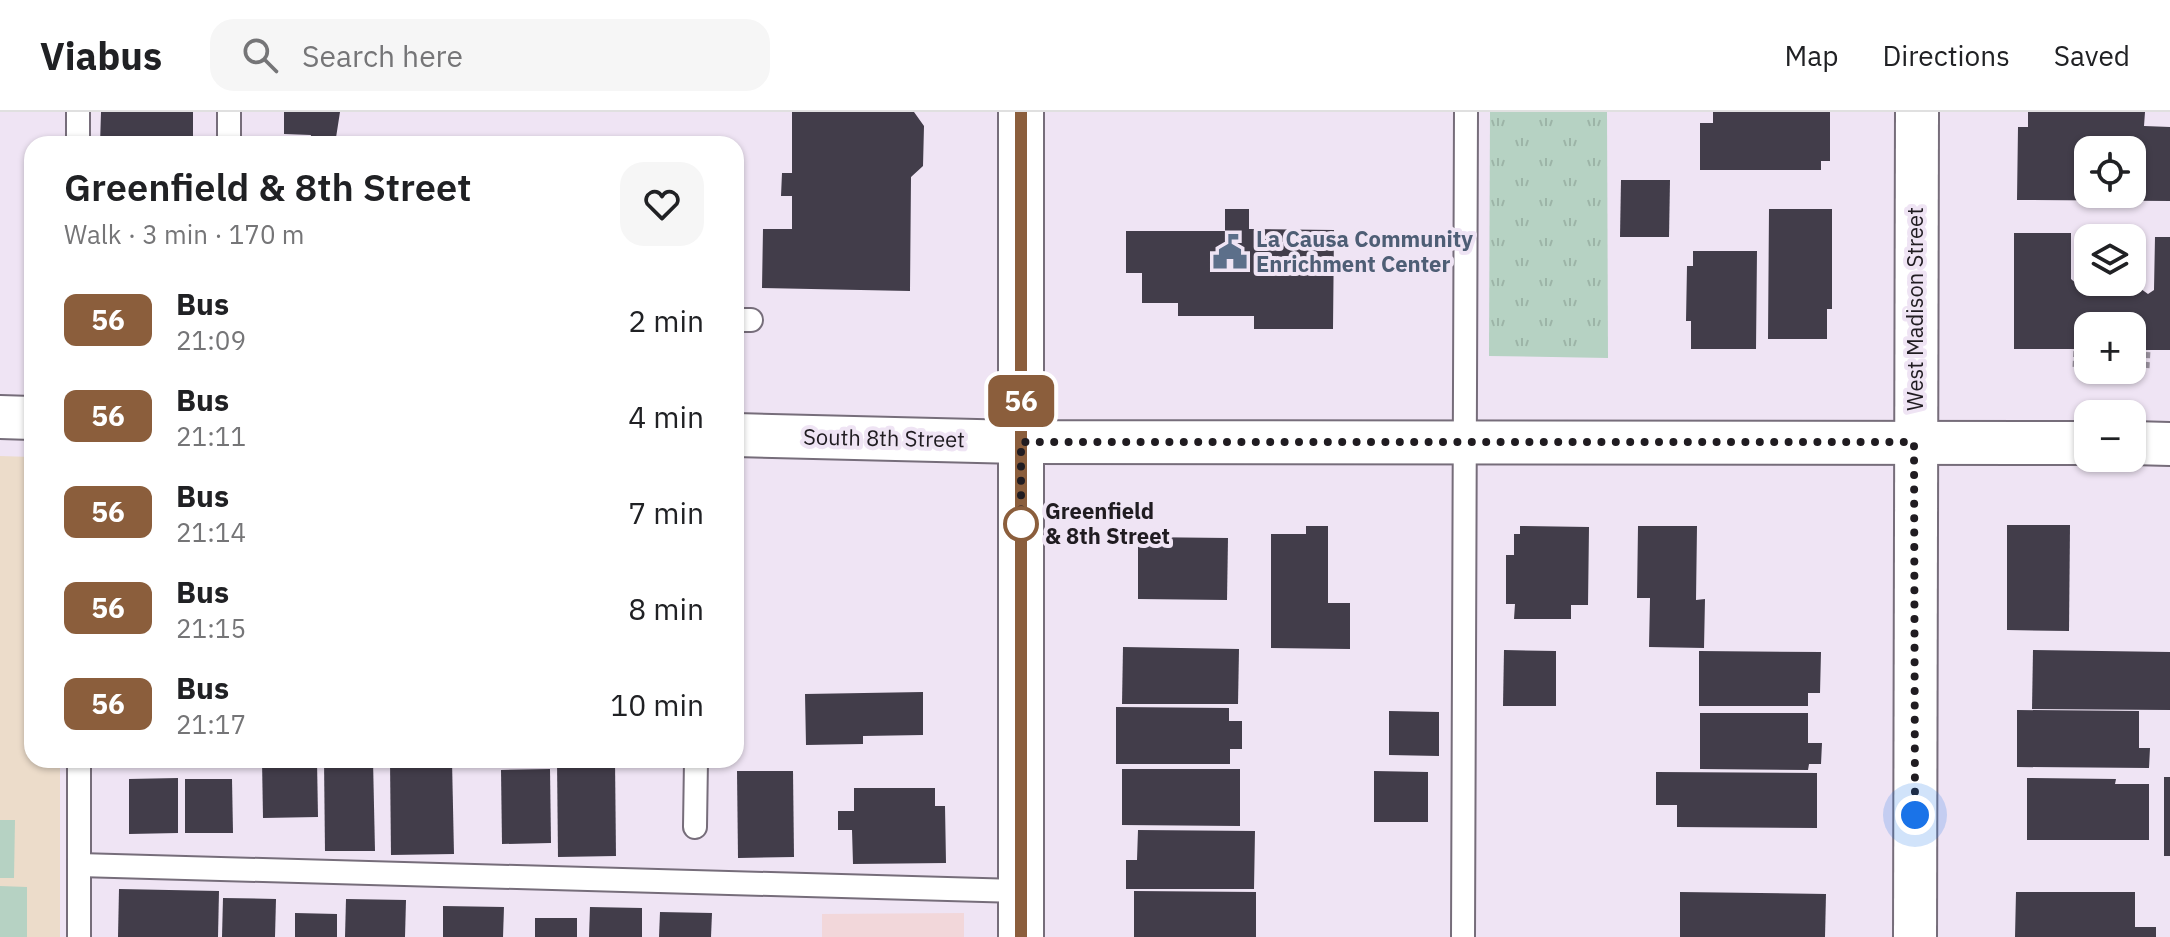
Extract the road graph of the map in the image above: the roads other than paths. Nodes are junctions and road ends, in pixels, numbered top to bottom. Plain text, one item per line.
1 (78, 112) edge
2 (229, 112) edge
3 (1021, 112) edge
4 (1466, 112) edge
5 (1917, 112) edge
6 (78, 136) edge
7 (229, 136) edge
8 (0, 417) edge
9 (24, 418) edge
10 (744, 435) edge
11 (1021, 442) junction
12 (1463, 442) junction
13 (1914, 442) junction
14 (2074, 443) edge
15 (2146, 443) edge
16 (2170, 444) edge
17 (79, 768) edge
18 (696, 768) edge
19 (695, 827) dead end
20 (79, 865) junction
21 (1021, 891) junction
22 (79, 937) edge
23 (1021, 937) edge
24 (1463, 937) edge
25 (1915, 937) edge

1 - 6 lane
2 - 7 lane
3 - 11 main road
4 - 12 lane
5 - 13 street, West Madison Street
8 - 9 street
10 - 11 street, South 8th Street
11 - 12 street, South 8th Street
11 - 21 main road
12 - 13 street, South 8th Street
12 - 24 lane
13 - 14 street, South 8th Street
13 - 25 street, West Madison Street
15 - 16 street
17 - 20 lane
18 - 19 lane
20 - 21 lane
20 - 22 lane
21 - 23 main road

